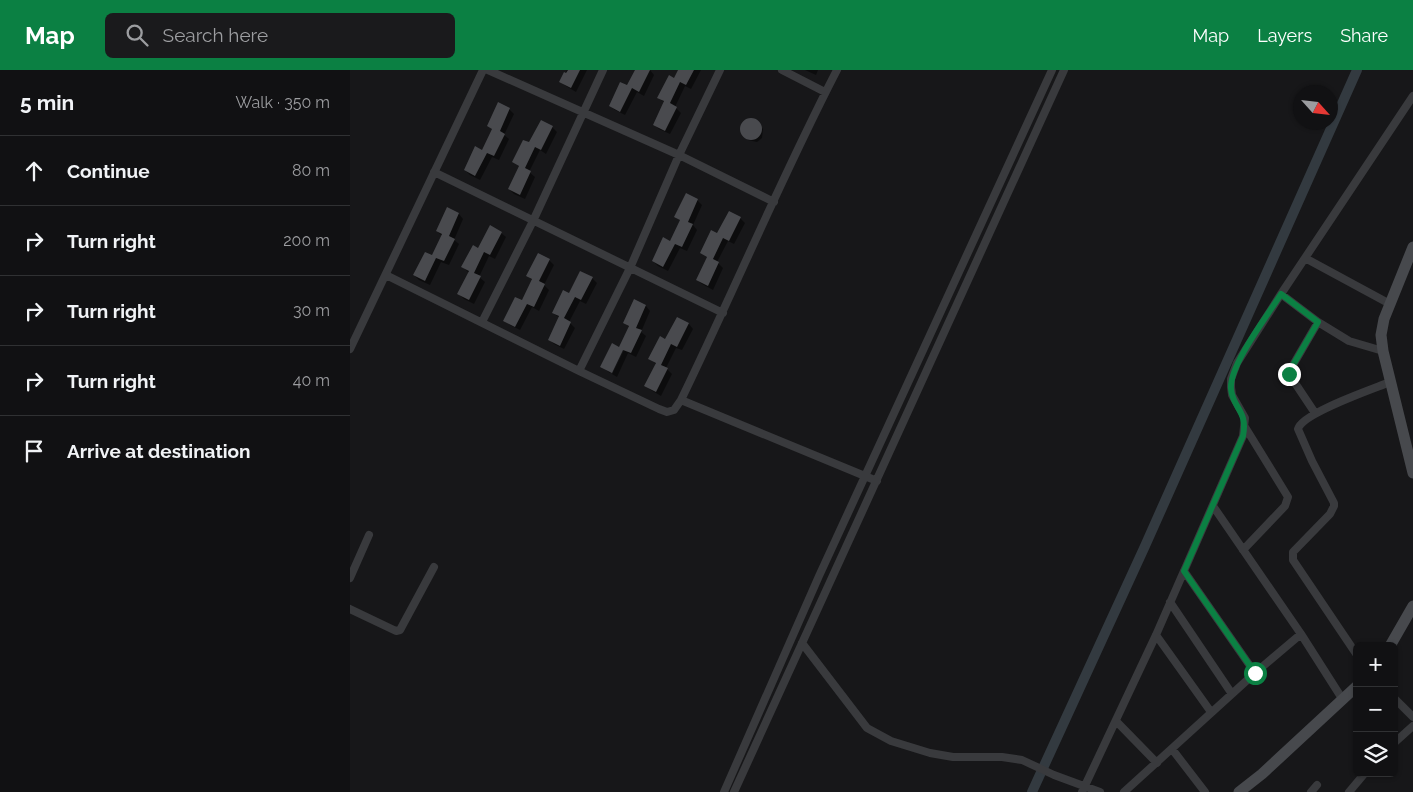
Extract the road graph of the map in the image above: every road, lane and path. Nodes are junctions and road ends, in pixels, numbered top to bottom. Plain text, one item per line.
1 (483, 70) edge
2 (488, 70) edge
3 (603, 70) edge
4 (720, 70) edge
5 (782, 70) edge
6 (837, 70) edge
7 (1052, 70) edge
8 (1064, 70) edge
9 (826, 92) junction
10 (1413, 96) edge
11 (583, 111) junction
12 (679, 155) junction
13 (434, 172) junction
14 (774, 202) junction
15 (533, 220) junction
16 (1412, 250) edge
17 (1305, 258) junction
18 (630, 268) junction
19 (386, 275) junction
20 (1281, 294) junction
21 (1390, 304) junction
22 (723, 314) junction
23 (482, 322) junction
24 (1318, 322) junction
25 (350, 349) edge
26 (1382, 351) junction
27 (579, 371) junction
28 (1390, 382) junction
29 (681, 400) junction
30 (1315, 413) junction
31 (1245, 427) junction
32 (1413, 471) edge
33 (864, 477) junction
34 (877, 481) junction
35 (1213, 506) junction
36 (369, 535) dead end
37 (1243, 550) junction
38 (434, 567) dead end
39 (1184, 571) junction
40 (350, 578) edge
41 (1170, 602) junction
42 (1413, 606) edge
43 (350, 609) edge
44 (1301, 634) junction
45 (1156, 635) junction
46 (1392, 642) edge
47 (802, 644) junction
48 (1353, 649) edge
49 (1255, 673) junction
50 (1356, 687) edge
51 (1232, 694) junction
52 (1343, 700) junction
53 (1398, 702) edge
54 (1212, 712) junction
55 (1413, 717) edge
56 (1116, 721) junction
57 (1413, 726) edge
58 (1398, 739) edge
59 (1172, 749) junction
60 (1157, 763) junction
61 (1362, 777) edge
62 (1317, 785) dead end
63 (1083, 789) edge
64 (724, 792) edge
65 (734, 792) edge
66 (1100, 792) edge
67 (1124, 792) edge
68 (1205, 792) edge
69 (1240, 792) edge
70 (1311, 792) edge
71 (1349, 792) edge

1 - 13 street
2 - 11 street
3 - 11 street
4 - 12 street
5 - 9 street
6 - 9 street
7 - 33 street
8 - 34 street
9 - 14 street
10 - 17 street
11 - 12 street
11 - 15 street
12 - 14 street
12 - 18 street
13 - 15 street
13 - 19 street
14 - 22 street
15 - 18 street
15 - 23 street
16 - 21 street
17 - 20 street
17 - 21 street
18 - 22 street
18 - 27 street
19 - 23 street
19 - 25 street
20 - 24 street
20 - 31 street
21 - 26 street
22 - 29 street
23 - 27 street
24 - 26 street
24 - 30 street
26 - 28 street
27 - 29 street
28 - 30 street
28 - 32 street
29 - 33 street
30 - 48 street
31 - 35 street
31 - 37 street
33 - 34 street
33 - 64 street
34 - 47 street
35 - 37 street
35 - 39 street
36 - 40 street
37 - 44 street
38 - 43 street
39 - 41 street
39 - 49 street
41 - 45 street
41 - 51 street
42 - 46 street
44 - 49 street
44 - 52 street
45 - 54 street
45 - 56 street
47 - 63 street
47 - 65 street
49 - 51 street
50 - 52 street
51 - 54 street
52 - 69 street
53 - 55 street
54 - 59 street
56 - 60 street
56 - 63 street
57 - 58 street
59 - 60 street
59 - 68 street
60 - 67 street
61 - 71 street
62 - 70 street
63 - 66 street

